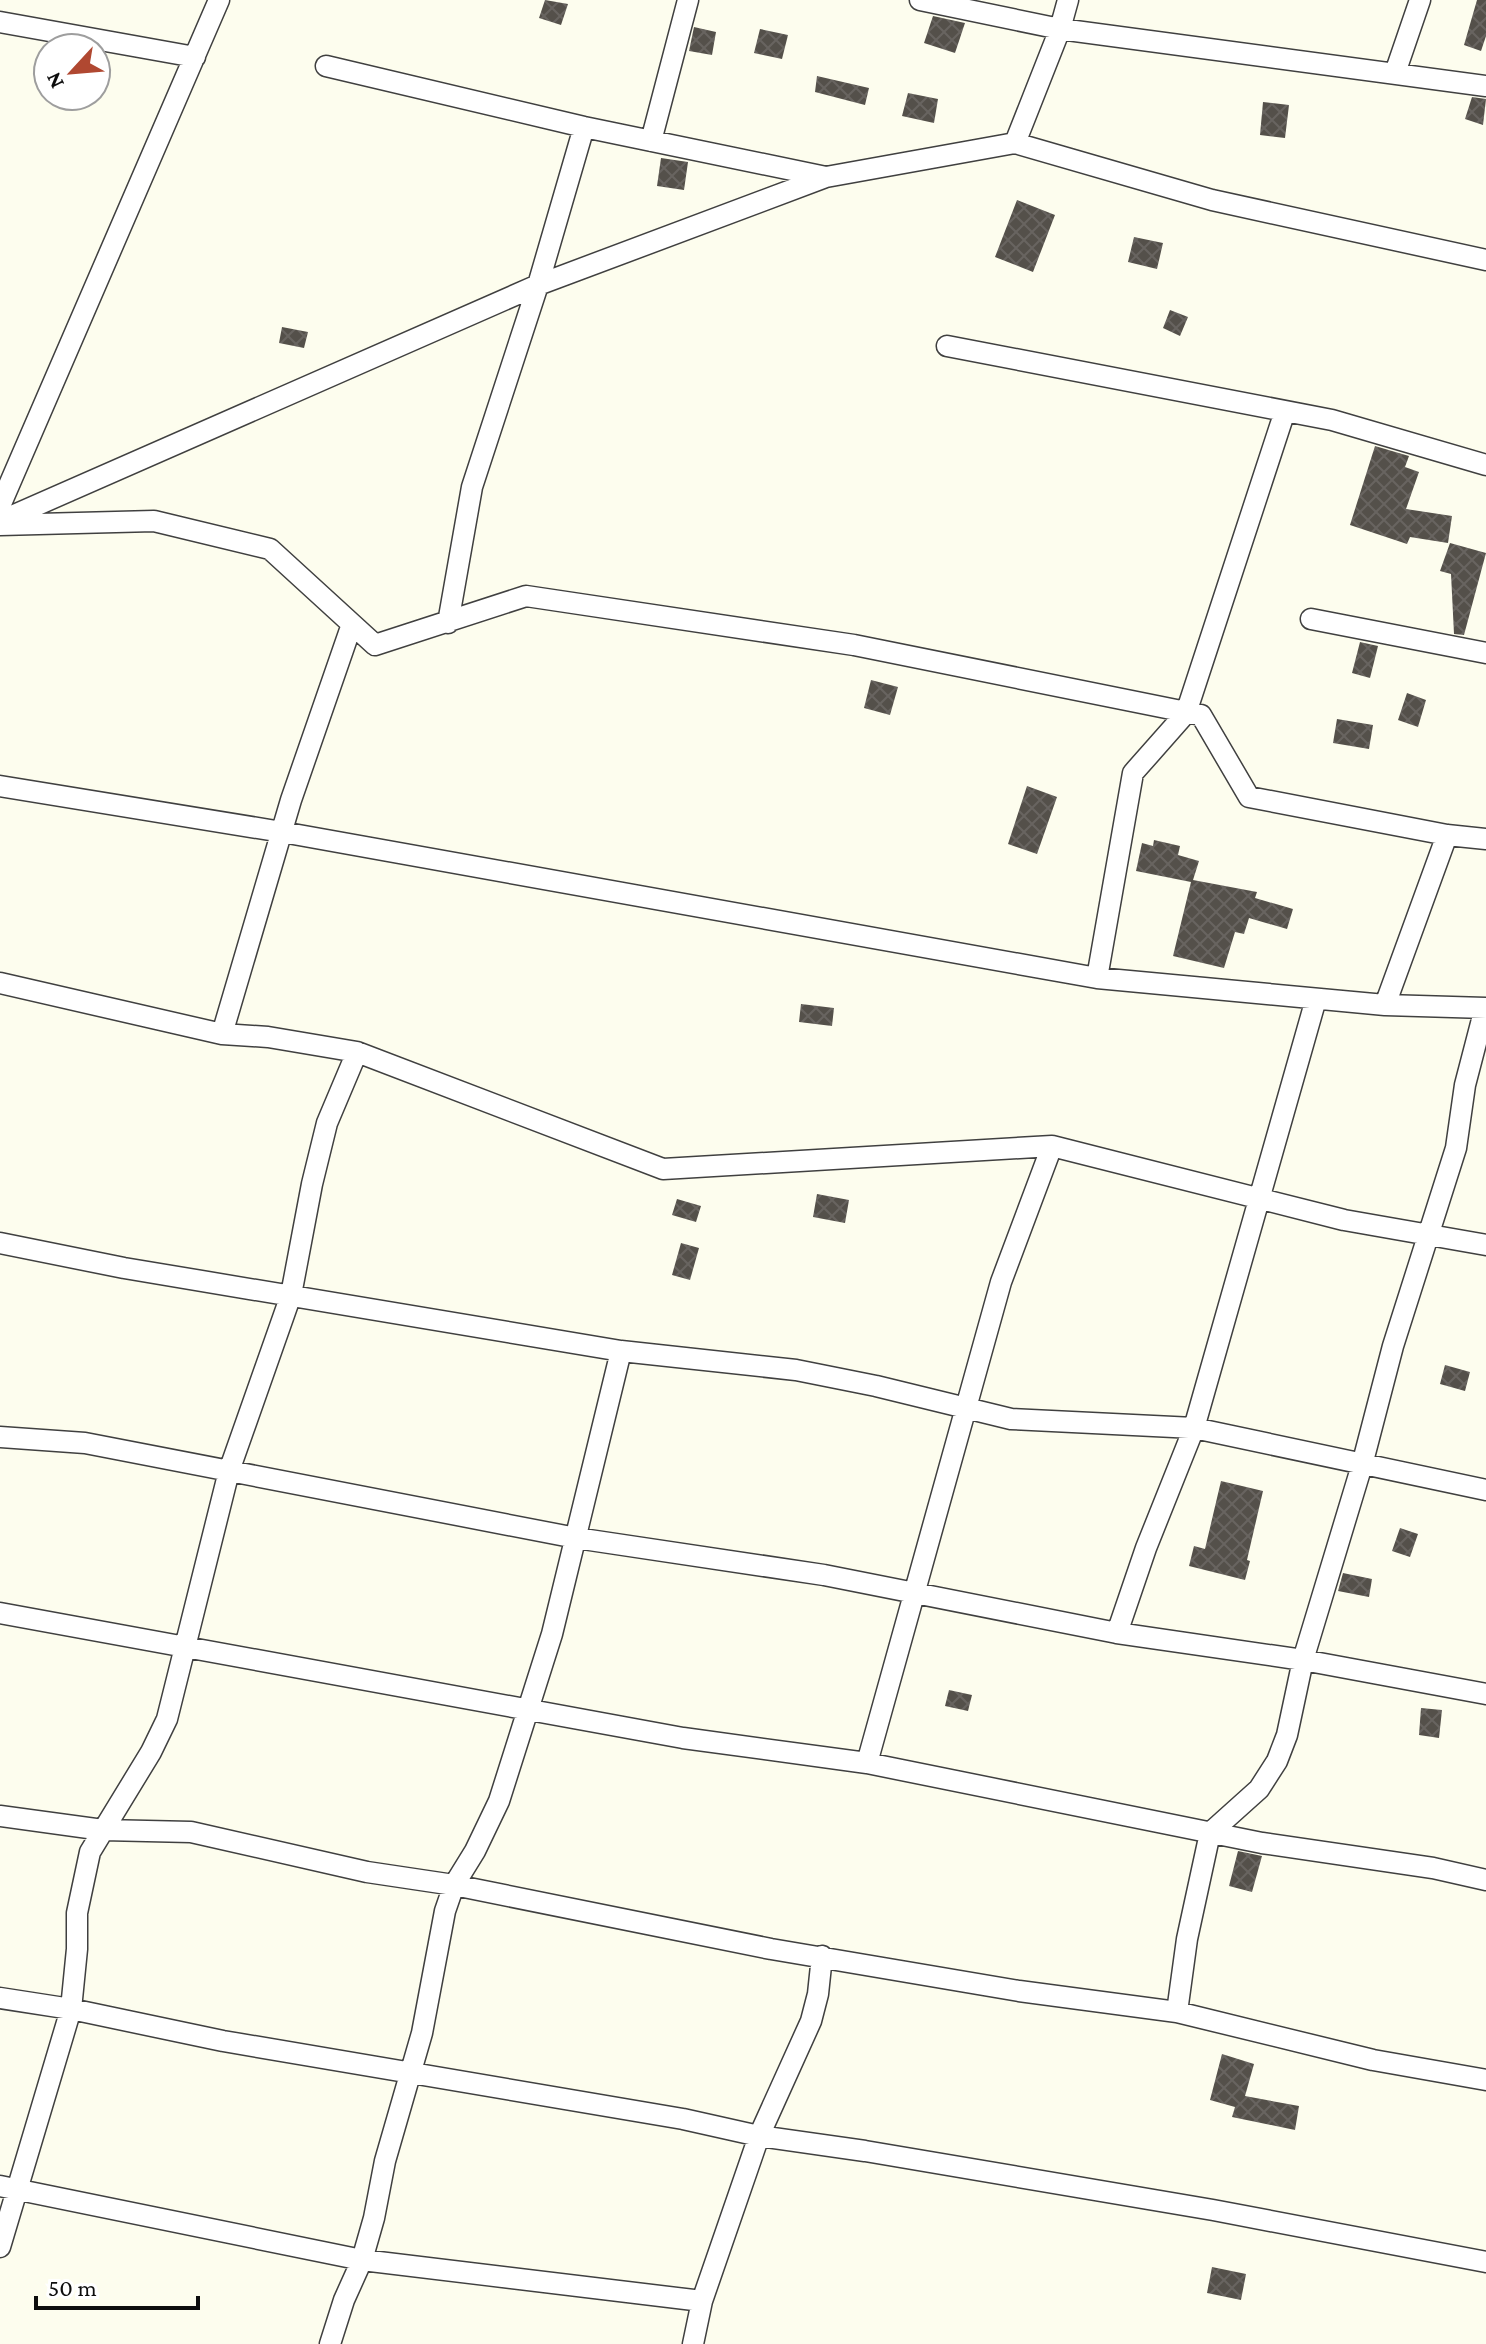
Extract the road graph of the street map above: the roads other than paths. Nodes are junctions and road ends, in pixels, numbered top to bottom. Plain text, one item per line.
1 (219, 0) edge
2 (688, 0) edge
3 (920, 0) edge
4 (1068, 0) edge
5 (1420, 0) edge
6 (0, 22) edge
7 (1060, 29) junction
8 (195, 57) junction
9 (326, 66) dead end
10 (1395, 73) junction
11 (1486, 86) edge
12 (584, 127) junction
13 (651, 141) junction
14 (1015, 143) junction
15 (826, 177) junction
16 (1486, 260) edge
17 (538, 285) junction
18 (947, 346) dead end
19 (1285, 411) junction
20 (1486, 465) edge
21 (0, 506) edge
22 (0, 523) edge
23 (1311, 619) dead end
24 (448, 623) junction
25 (352, 624) junction
26 (1486, 653) edge
27 (1186, 713) junction
28 (0, 786) edge
29 (282, 832) junction
30 (1447, 835) junction
31 (1486, 839) edge
32 (1097, 978) junction
33 (0, 983) edge
34 (1316, 999) junction
35 (1385, 1005) junction
36 (1485, 1008) edge
37 (222, 1034) junction
38 (357, 1052) junction
39 (1052, 1146) junction
40 (1258, 1201) junction
41 (1428, 1237) junction
42 (0, 1243) edge
43 (1486, 1245) edge
44 (291, 1295) junction
45 (621, 1351) junction
46 (967, 1408) junction
47 (1194, 1428) junction
48 (0, 1437) edge
49 (1362, 1465) junction
50 (229, 1471) junction
51 (1486, 1490) edge
52 (576, 1538) junction
53 (915, 1593) junction
54 (0, 1613) edge
55 (1117, 1633) junction
56 (184, 1647) junction
57 (1303, 1660) junction
58 (1486, 1694) edge
59 (529, 1710) junction
60 (867, 1763) junction
61 (0, 1816) edge
62 (103, 1830) junction
63 (1210, 1833) junction
64 (1486, 1880) edge
65 (454, 1885) junction
66 (822, 1956) junction
67 (0, 1998) edge
68 (71, 2009) junction
69 (1177, 2012) junction
70 (412, 2074) junction
71 (1486, 2080) edge
72 (759, 2136) junction
73 (8, 2187) edge
74 (0, 2247) edge
75 (362, 2260) junction
76 (1486, 2262) edge
77 (702, 2301) junction
78 (330, 2344) edge
79 (693, 2344) edge

1 - 8 street
2 - 13 street
3 - 7 street
4 - 7 street
5 - 10 street
6 - 8 street
7 - 10 street
7 - 14 street
8 - 21 street
9 - 12 street
10 - 11 street
12 - 13 street
12 - 17 street
13 - 15 street
14 - 15 street
14 - 16 street
15 - 17 street
17 - 22 street
17 - 24 street
18 - 19 street
19 - 20 street
19 - 27 street
22 - 25 street
23 - 26 street
24 - 25 street
24 - 27 street
25 - 29 street
27 - 30 street
27 - 32 street
28 - 29 street
29 - 32 street
29 - 37 street
30 - 31 street
30 - 35 street
32 - 34 street
33 - 37 street
34 - 35 street
34 - 40 street
35 - 36 street
36 - 41 street
37 - 38 street
38 - 39 street
38 - 44 street
39 - 40 street
39 - 46 street
40 - 41 street
40 - 47 street
41 - 43 street
41 - 49 street
42 - 44 street
44 - 45 street
44 - 50 street
45 - 46 street
45 - 52 street
46 - 47 street
46 - 53 street
47 - 49 street
47 - 55 street
48 - 50 street
49 - 51 street
49 - 57 street
50 - 52 street
50 - 56 street
52 - 53 street
52 - 59 street
53 - 55 street
53 - 60 street
54 - 56 street
55 - 57 street
56 - 59 street
56 - 62 street
57 - 58 street
57 - 63 street
59 - 60 street
59 - 65 street
60 - 63 street
61 - 62 street
62 - 65 street
62 - 68 street
63 - 64 street
63 - 69 street
65 - 66 street
65 - 70 street
66 - 69 street
66 - 72 street
67 - 68 street
68 - 70 street
68 - 73 street
69 - 71 street
70 - 72 street
70 - 75 street
72 - 76 street
72 - 77 street
73 - 74 street
73 - 75 street
75 - 77 street
75 - 78 street
77 - 79 street

